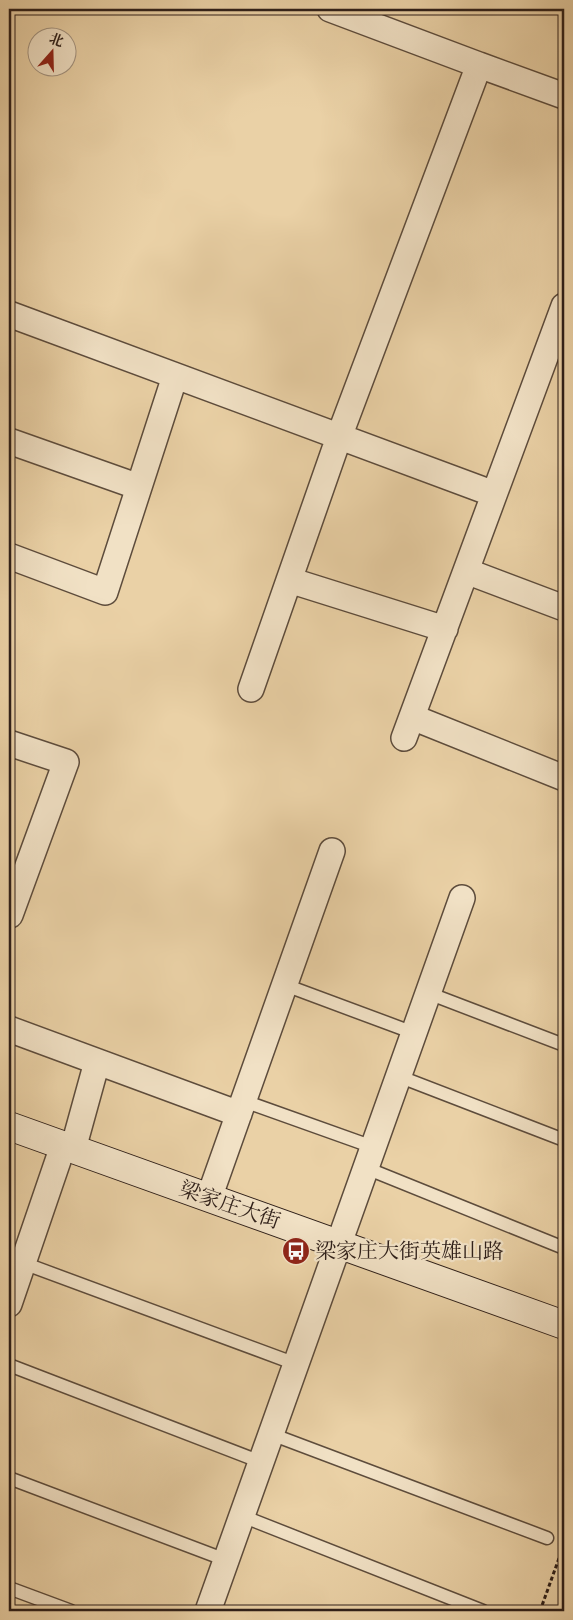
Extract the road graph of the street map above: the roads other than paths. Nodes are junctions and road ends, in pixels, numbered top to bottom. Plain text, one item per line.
1 (330, 9) edge
2 (479, 65) junction
3 (564, 96) edge
4 (564, 306) edge
5 (9, 314) edge
6 (175, 376) junction
7 (339, 436) junction
8 (9, 441) edge
9 (139, 487) junction
10 (494, 494) junction
11 (9, 556) edge
12 (466, 571) junction
13 (289, 580) junction
14 (564, 608) edge
15 (445, 629) junction
16 (252, 689) dead end
17 (9, 743) edge
18 (564, 778) edge
19 (332, 851) dead end
20 (462, 898) dead end
21 (9, 917) edge
22 (285, 985) junction
23 (428, 993) junction
24 (9, 1029) edge
25 (414, 1033) junction
26 (564, 1045) edge
27 (97, 1062) junction
28 (398, 1076) junction
29 (241, 1107) junction
30 (9, 1126) edge
31 (564, 1140) edge
32 (68, 1148) junction
33 (369, 1157) junction
34 (209, 1198) junction
35 (338, 1244) junction
36 (564, 1248) edge
37 (23, 1263) junction
38 (9, 1304) edge
39 (564, 1326) edge
40 (296, 1364) junction
41 (9, 1365) edge
42 (271, 1434) junction
43 (261, 1462) junction
44 (9, 1478) edge
45 (242, 1516) junction
46 (547, 1538) dead end
47 (226, 1560) junction
48 (9, 1588) edge
49 (71, 1611) edge
50 (208, 1611) edge
51 (483, 1611) edge

1 - 2 street
2 - 3 street
2 - 7 street
4 - 10 street
5 - 6 street
6 - 7 street
6 - 9 street
7 - 10 street
7 - 13 street
8 - 9 street
9 - 11 street
10 - 12 street
12 - 14 street
12 - 15 street
13 - 15 street
13 - 16 street
15 - 18 street
17 - 21 street
19 - 22 street
20 - 23 street
22 - 25 lane
22 - 29 street
23 - 25 street
23 - 26 lane
24 - 27 street
25 - 28 street
27 - 29 street
27 - 32 street
28 - 31 lane
28 - 33 street
29 - 33 lane
29 - 34 street
30 - 32 street, 梁家庄大街
32 - 34 street, 梁家庄大街
32 - 37 street
33 - 35 street
33 - 36 lane
34 - 35 street, 梁家庄大街
35 - 39 street, 梁家庄大街
35 - 40 street
37 - 38 street
37 - 40 lane
40 - 42 street
41 - 43 lane
42 - 43 street
42 - 46 lane
43 - 45 street
44 - 47 lane
45 - 47 street
45 - 51 lane
47 - 50 street
48 - 49 lane

